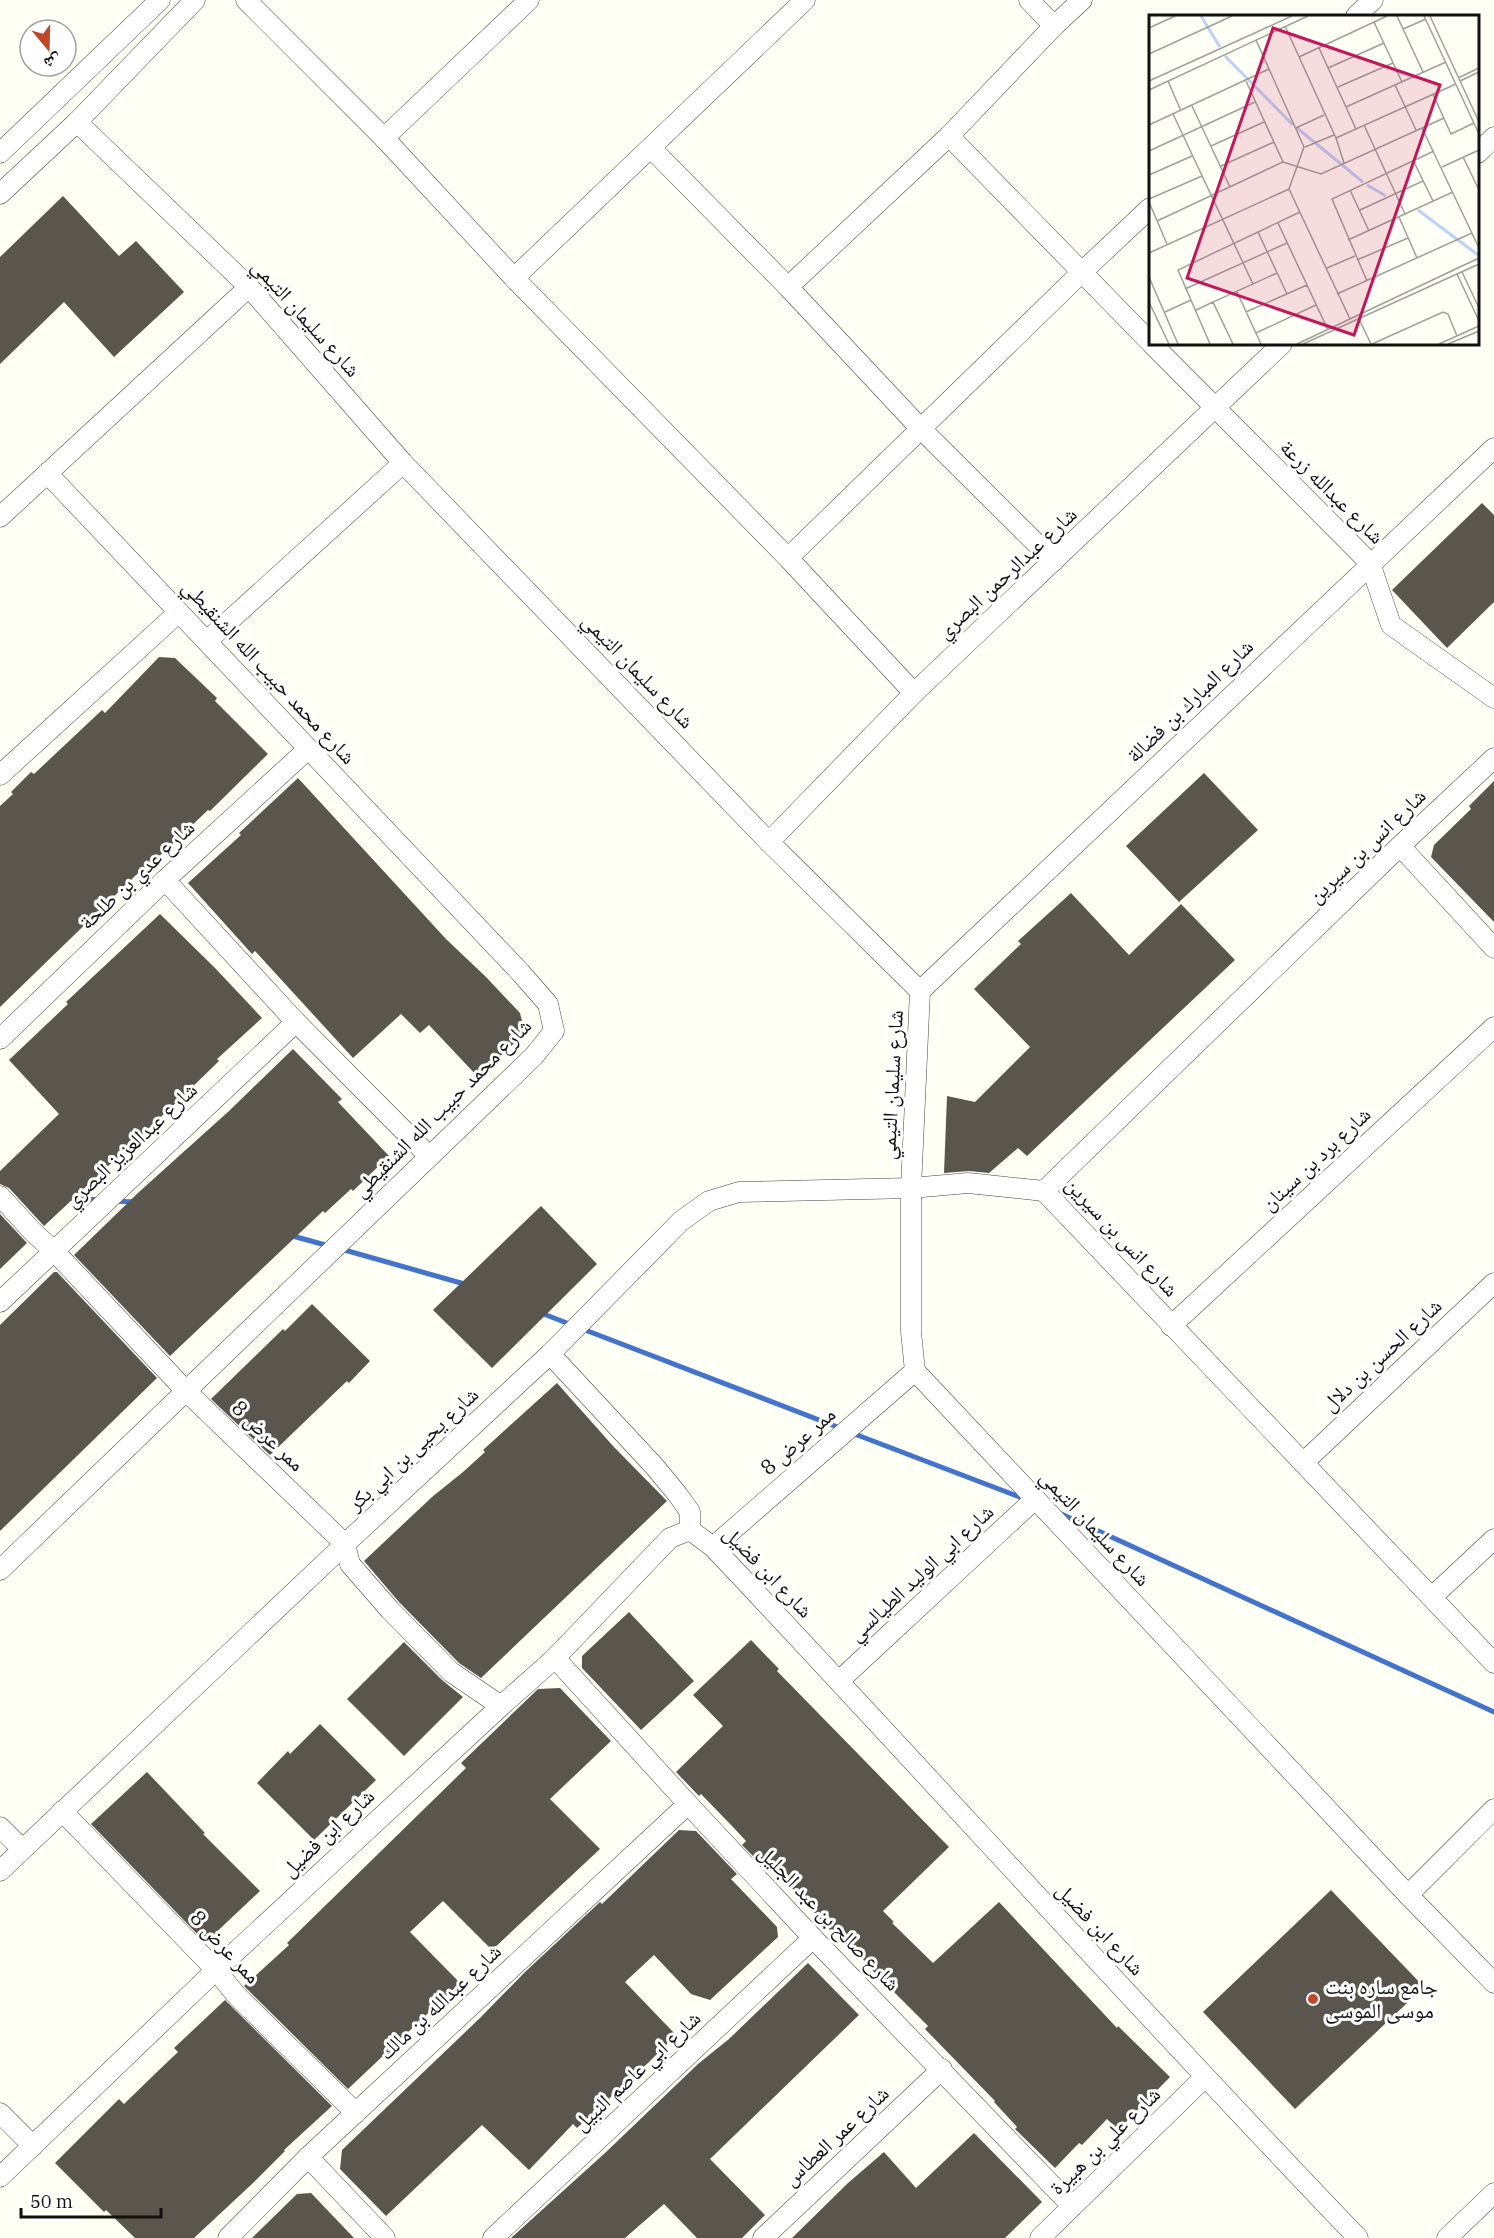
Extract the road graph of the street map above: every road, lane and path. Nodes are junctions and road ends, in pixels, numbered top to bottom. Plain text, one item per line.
1 (195, 0) edge
2 (246, 0) edge
3 (529, 0) edge
4 (805, 0) edge
5 (1029, 0) edge
6 (1082, 0) edge
7 (1373, 0) edge
8 (154, 2) edge
9 (1357, 15) edge
10 (1054, 26) junction
11 (77, 122) junction
12 (949, 136) junction
13 (1494, 137) edge
14 (384, 138) junction
15 (2, 148) edge
16 (651, 148) junction
17 (1479, 152) edge
18 (0, 194) edge
19 (1149, 209) edge
20 (1082, 272) junction
21 (513, 278) junction
22 (249, 287) junction
23 (788, 287) junction
24 (1149, 341) edge
25 (1153, 345) edge
26 (1281, 345) edge
27 (1215, 408) junction
28 (921, 429) junction
29 (1494, 448) edge
30 (403, 463) junction
31 (47, 473) junction
32 (0, 517) edge
33 (788, 558) junction
34 (1054, 561) junction
35 (1370, 563) junction
36 (178, 612) junction
37 (207, 641) junction
38 (914, 693) junction
39 (1494, 698) edge
40 (308, 749) junction
41 (1494, 758) edge
42 (0, 775) edge
43 (769, 842) junction
44 (1400, 846) junction
45 (165, 880) junction
46 (1494, 948) edge
47 (920, 991) junction
48 (296, 1022) junction
49 (1494, 1027) edge
50 (0, 1039) edge
51 (429, 1156) junction
52 (911, 1188) junction
53 (1044, 1191) junction
54 (0, 1196) edge
55 (54, 1251) junction
56 (1494, 1283) edge
57 (0, 1302) edge
58 (1172, 1326) junction
59 (550, 1354) junction
60 (915, 1371) junction
61 (186, 1391) junction
62 (1303, 1463) junction
63 (1035, 1499) junction
64 (690, 1530) junction
65 (1494, 1539) edge
66 (345, 1544) junction
67 (713, 1547) junction
68 (2, 1564) edge
69 (1432, 1597) junction
70 (555, 1658) junction
71 (1494, 1663) edge
72 (839, 1681) junction
73 (501, 1706) junction
74 (688, 1804) junction
75 (1494, 1809) edge
76 (62, 1811) junction
77 (0, 1827) edge
78 (22, 1849) junction
79 (0, 1871) edge
80 (1408, 1894) junction
81 (813, 1938) junction
82 (216, 1970) junction
83 (1494, 1983) edge
84 (942, 2069) junction
85 (1204, 2078) junction
86 (0, 2113) edge
87 (356, 2113) junction
88 (33, 2146) junction
89 (308, 2157) junction
90 (0, 2177) edge
91 (1494, 2193) edge
92 (1072, 2206) junction
93 (228, 2238) edge
94 (386, 2238) edge
95 (493, 2238) edge
96 (763, 2238) edge
97 (1040, 2238) edge
98 (1358, 2238) edge
99 (1447, 2238) edge

1 - 11 street
2 - 14 street
3 - 14 street
4 - 16 street
5 - 10 street
6 - 10 street
7 - 9 street
8 - 15 street
10 - 12 street
11 - 18 street
11 - 22 street, شارع سليمان التيمي
12 - 20 street, شارع عبدالله زرعة
12 - 23 street
13 - 17 street
14 - 21 street
16 - 21 street
16 - 23 street
19 - 20 street
20 - 24 street, شارع عبدالله زرعة
20 - 28 street
21 - 33 street
22 - 30 street, شارع سليمان التيمي
22 - 31 street
23 - 28 street
25 - 27 street, شارع عبدالله زرعة
26 - 27 street, شارع عبدالرحمن البصري
27 - 34 street, شارع عبدالرحمن البصري
27 - 35 street, شارع عبدالله زرعة
28 - 33 street
28 - 34 street
29 - 35 street, شارع المبارك بن فضالة
30 - 37 street
30 - 43 street, شارع سليمان التيمي
31 - 32 street
31 - 36 street, شارع محمد حبيب الله الشنقيطي
33 - 38 street
34 - 38 street, شارع عبدالرحمن البصري
35 - 39 street, شارع عبدالله زرعة
35 - 47 street, شارع المبارك بن فضالة
36 - 37 street, شارع محمد حبيب الله الشنقيطي
36 - 42 street
37 - 40 street, شارع محمد حبيب الله الشنقيطي
38 - 43 street, شارع عبدالرحمن البصري
40 - 45 street, شارع عدي بن طلحة
40 - 51 street, شارع محمد حبيب الله الشنقيطي
41 - 44 street, شارع انس بن سيرين
43 - 47 street, شارع سليمان التيمي
44 - 46 street
44 - 53 street, شارع انس بن سيرين
45 - 48 street
45 - 50 street, شارع عدي بن طلحة
47 - 52 street, شارع سليمان التيمي
48 - 51 street
48 - 55 street, شارع عبدالعزيز البصري
49 - 58 street, شارع برد بن سينان
51 - 61 street, شارع محمد حبيب الله الشنقيطي
52 - 53 street, شارع يحيى بن ابي بكر
52 - 59 street, شارع يحيى بن ابي بكر
52 - 60 street, شارع سليمان التيمي
53 - 58 street, شارع انس بن سيرين
54 - 55 street, ممر عرض 8
55 - 57 street, شارع عبدالعزيز البصري
55 - 61 street, ممر عرض 8
56 - 62 street, شارع الحسن بن دلال
58 - 62 street, شارع انس بن سيرين
59 - 64 street
59 - 66 street, شارع يحيى بن ابي بكر
60 - 63 street, شارع سليمان التيمي
60 - 67 street, ممر عرض 8
61 - 66 street, ممر عرض 8
61 - 68 street, شارع محمد حبيب الله الشنقيطي
62 - 69 street, شارع انس بن سيرين
63 - 72 street, شارع ابي الوليد الطيالسي
63 - 80 street, شارع سليمان التيمي
64 - 67 street, شارع ابن فضيل
64 - 70 street, شارع ابن فضيل
65 - 69 street
66 - 73 street, ممر عرض 8
66 - 76 street, شارع يحيى بن ابي بكر
67 - 72 street, شارع ابن فضيل
69 - 71 street, شارع انس بن سيرين
70 - 73 street, شارع ابن فضيل
70 - 74 street, شارع صالح بن عبد الجليل
72 - 85 street, شارع ابن فضيل
73 - 82 street, شارع ابن فضيل
74 - 81 street, شارع صالح بن عبد الجليل
74 - 87 street, شارع عبدالله بن مالك
75 - 80 street
76 - 78 street, شارع يحيى بن ابي بكر
76 - 82 street, ممر عرض 8
77 - 78 street
78 - 79 street, شارع يحيى بن ابي بكر
80 - 83 street, شارع سليمان التيمي
81 - 84 street, شارع صالح بن عبد الجليل
81 - 95 street, شارع ابي عاصم النبيل
82 - 87 street, ممر عرض 8
82 - 88 street, شارع ابن فضيل
84 - 92 street, شارع صالح بن عبد الجليل
84 - 96 street, شارع عمر العطاس
85 - 92 street, شارع علي بن هبيرة
85 - 98 street, شارع ابن فضيل
86 - 88 street
87 - 89 street, شارع عبدالله بن مالك
88 - 90 street, شارع ابن فضيل
89 - 93 street, شارع عبدالله بن مالك
89 - 94 street
91 - 99 street
92 - 97 street, شارع علي بن هبيرة

